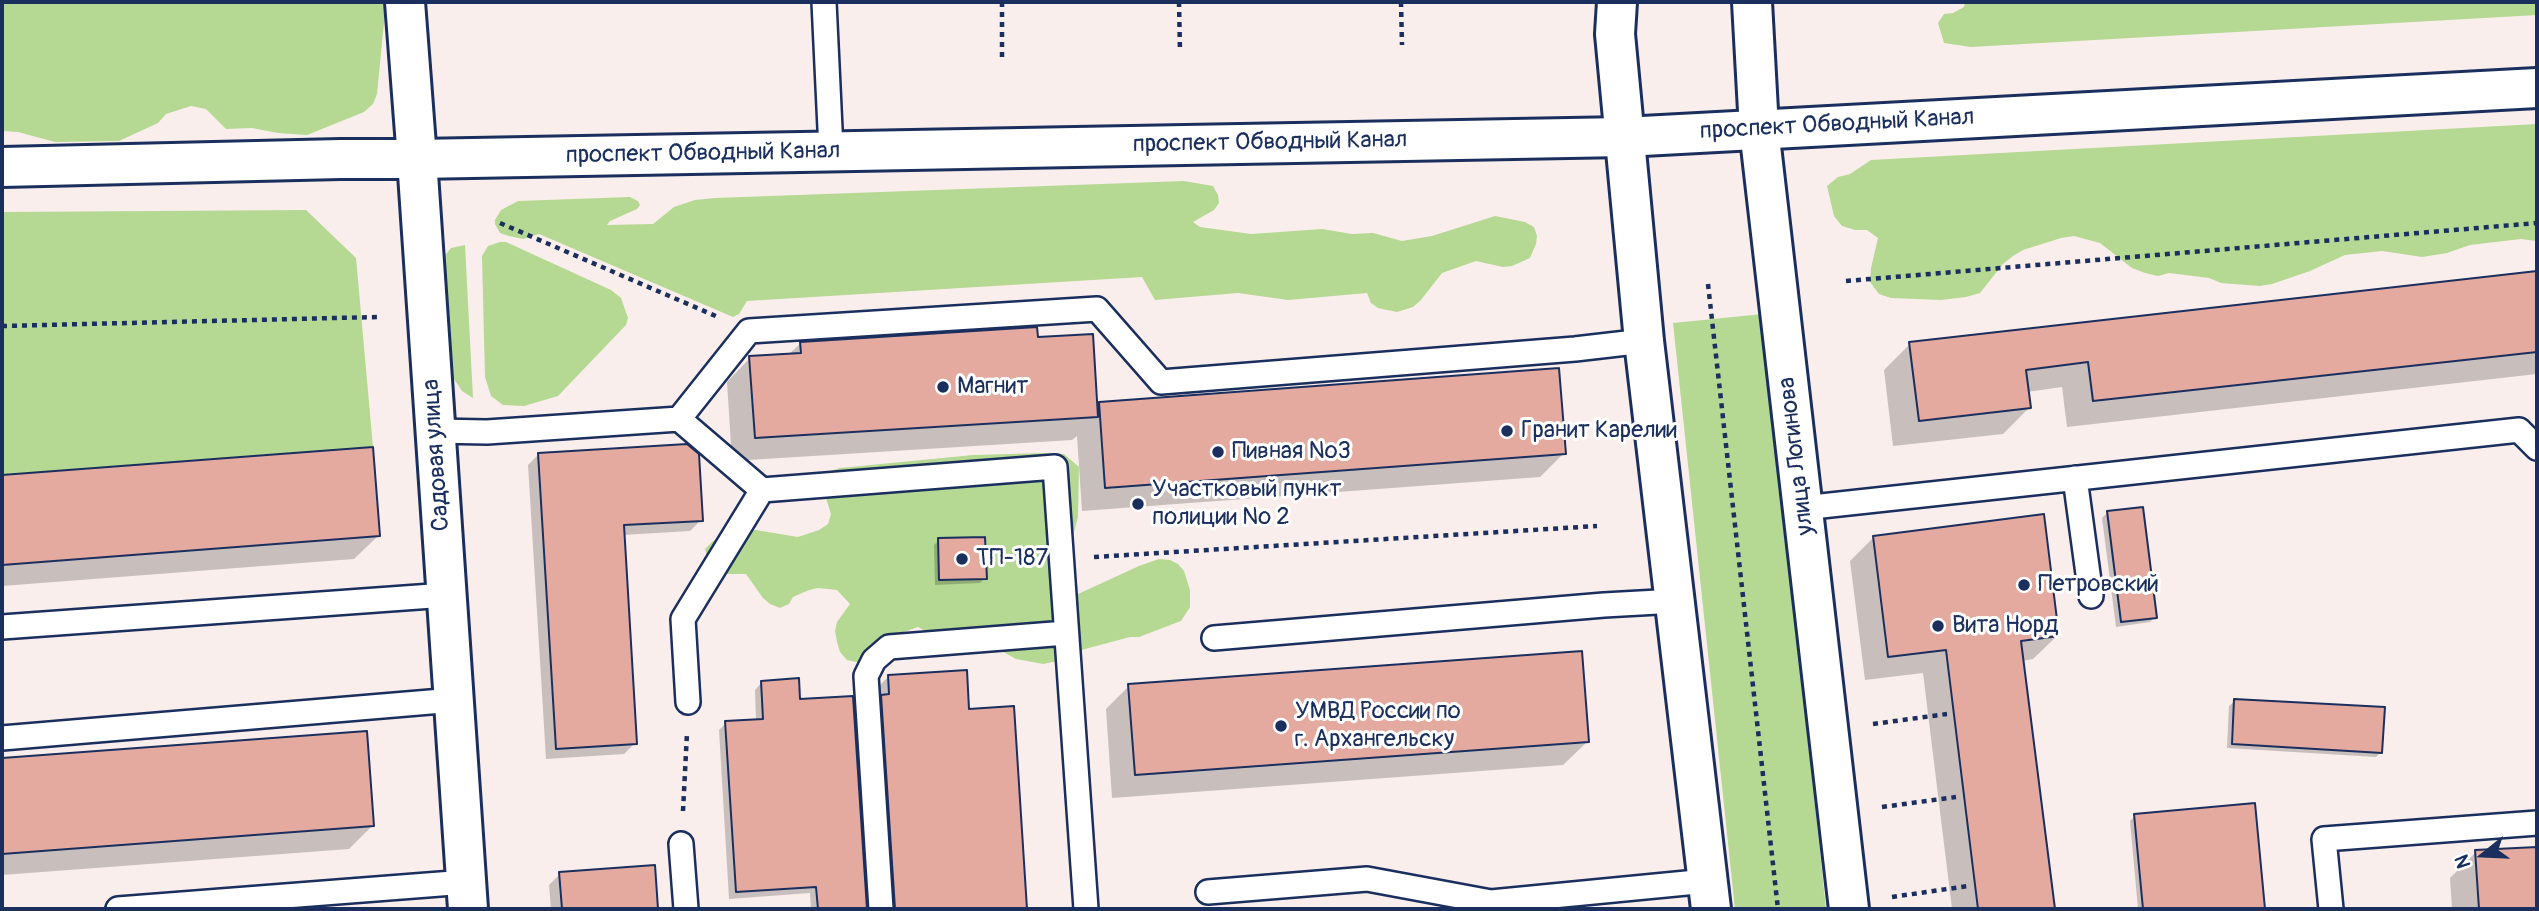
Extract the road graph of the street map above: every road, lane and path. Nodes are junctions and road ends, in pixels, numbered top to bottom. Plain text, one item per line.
1 (405, 2) edge
2 (824, 2) edge
3 (1002, 2) edge
4 (1179, 2) edge
5 (1401, 2) edge
6 (1617, 2) edge
7 (1752, 2) edge
8 (1402, 45) dead end
9 (1180, 52) dead end
10 (1002, 58) dead end
11 (2537, 88) edge
12 (1759, 130) junction
13 (1624, 137) junction
14 (831, 150) junction
15 (416, 159) junction
16 (2, 167) edge
17 (500, 223) dead end
18 (2537, 223) edge
19 (1846, 281) dead end
20 (1708, 284) dead end
21 (378, 317) dead end
22 (2, 326) edge
23 (749, 331) junction
24 (1644, 341) junction
25 (679, 419) junction
26 (435, 431) junction
27 (2537, 448) edge
28 (2074, 478) junction
29 (762, 490) junction
30 (1803, 508) junction
31 (1597, 526) dead end
32 (1061, 559) junction
33 (446, 595) junction
34 (2091, 596) dead end
35 (1676, 601) junction
36 (2, 627) edge
37 (1066, 633) junction
38 (1214, 638) dead end
39 (454, 700) junction
40 (688, 702) joint
41 (1947, 714) dead end
42 (1873, 724) dead end
43 (2, 738) edge
44 (1956, 797) dead end
45 (1882, 807) dead end
46 (2537, 823) edge
47 (681, 844) joint
48 (1968, 886) dead end
49 (1208, 892) dead end
50 (1709, 895) edge
51 (467, 896) edge
52 (1892, 897) dead end
53 (118, 909) edge
54 (686, 909) edge
55 (881, 909) edge
56 (1086, 909) edge
57 (1777, 909) edge
58 (1849, 909) edge
59 (2331, 909) edge

1 - 15 street, Садовая улица
2 - 14 lane
3 - 10 path
4 - 9 path
5 - 8 path
6 - 13 street
7 - 12 street, улица Логинова
11 - 12 street, проспект Обводный Канал
12 - 13 street, проспект Обводный Канал
12 - 30 street, улица Логинова
13 - 14 street, проспект Обводный Канал
13 - 24 street
14 - 15 street, проспект Обводный Канал
15 - 16 street, проспект Обводный Канал
15 - 26 street, Садовая улица
17 - 23 path
18 - 19 path
20 - 57 path
21 - 22 path
23 - 24 lane
23 - 25 lane
24 - 35 street
25 - 26 lane
25 - 29 lane
26 - 33 street, Садовая улица
27 - 28 lane
28 - 30 lane
28 - 34 lane
29 - 32 lane
29 - 40 lane
30 - 58 street, улица Логинова
31 - 32 path
32 - 37 lane
33 - 36 lane
33 - 39 street, Садовая улица
35 - 38 lane
35 - 50 street
37 - 55 lane
37 - 56 lane
39 - 43 lane
39 - 51 street, Садовая улица
40 - 47 path
41 - 42 path
44 - 45 path
46 - 59 lane
47 - 54 lane
48 - 52 path
49 - 50 lane
51 - 53 lane

